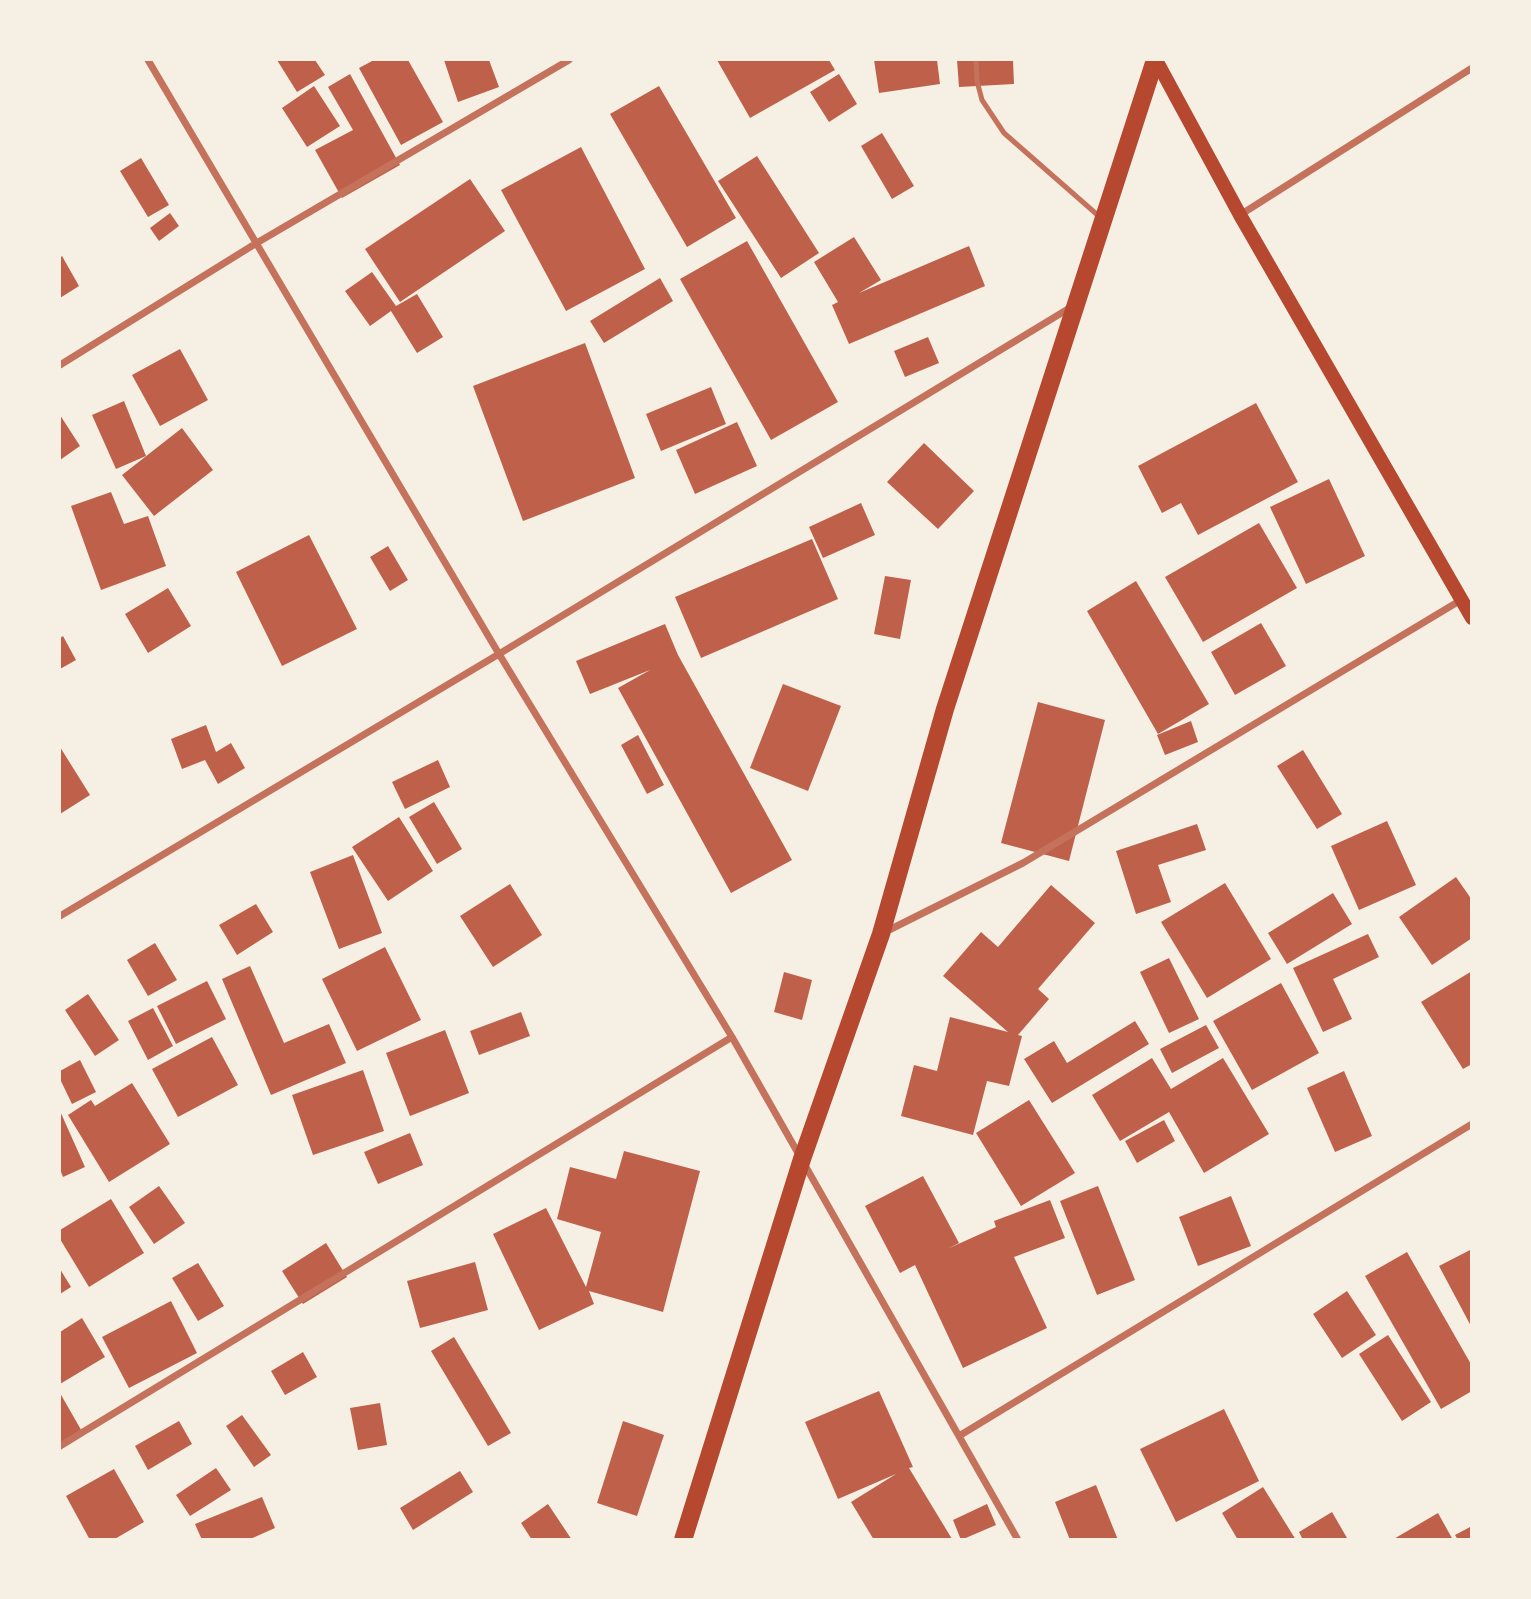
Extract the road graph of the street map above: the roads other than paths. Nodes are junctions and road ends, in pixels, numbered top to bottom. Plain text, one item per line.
1 (148, 60) edge
2 (569, 60) edge
3 (976, 60) edge
4 (1155, 60) edge
5 (1472, 68) edge
6 (1240, 215) junction
7 (1104, 220) junction
8 (255, 244) junction
9 (1076, 304) junction
10 (60, 365) edge
11 (1461, 600) junction
12 (1472, 618) edge
13 (499, 654) junction
14 (60, 916) edge
15 (881, 934) junction
16 (732, 1037) junction
17 (1472, 1124) edge
18 (802, 1159) junction
19 (959, 1436) junction
20 (60, 1446) edge
21 (683, 1539) edge
22 (1018, 1539) edge

1 - 8 street
2 - 8 street
3 - 7 lane
4 - 6 main road
4 - 7 main road
5 - 6 street
6 - 11 main road
7 - 9 main road
8 - 10 street
8 - 13 street
9 - 13 street
9 - 15 main road
11 - 12 main road
11 - 15 street
13 - 14 street
13 - 16 street
15 - 18 main road
16 - 18 street
16 - 20 street
17 - 19 street
18 - 19 street
18 - 21 main road
19 - 22 street

